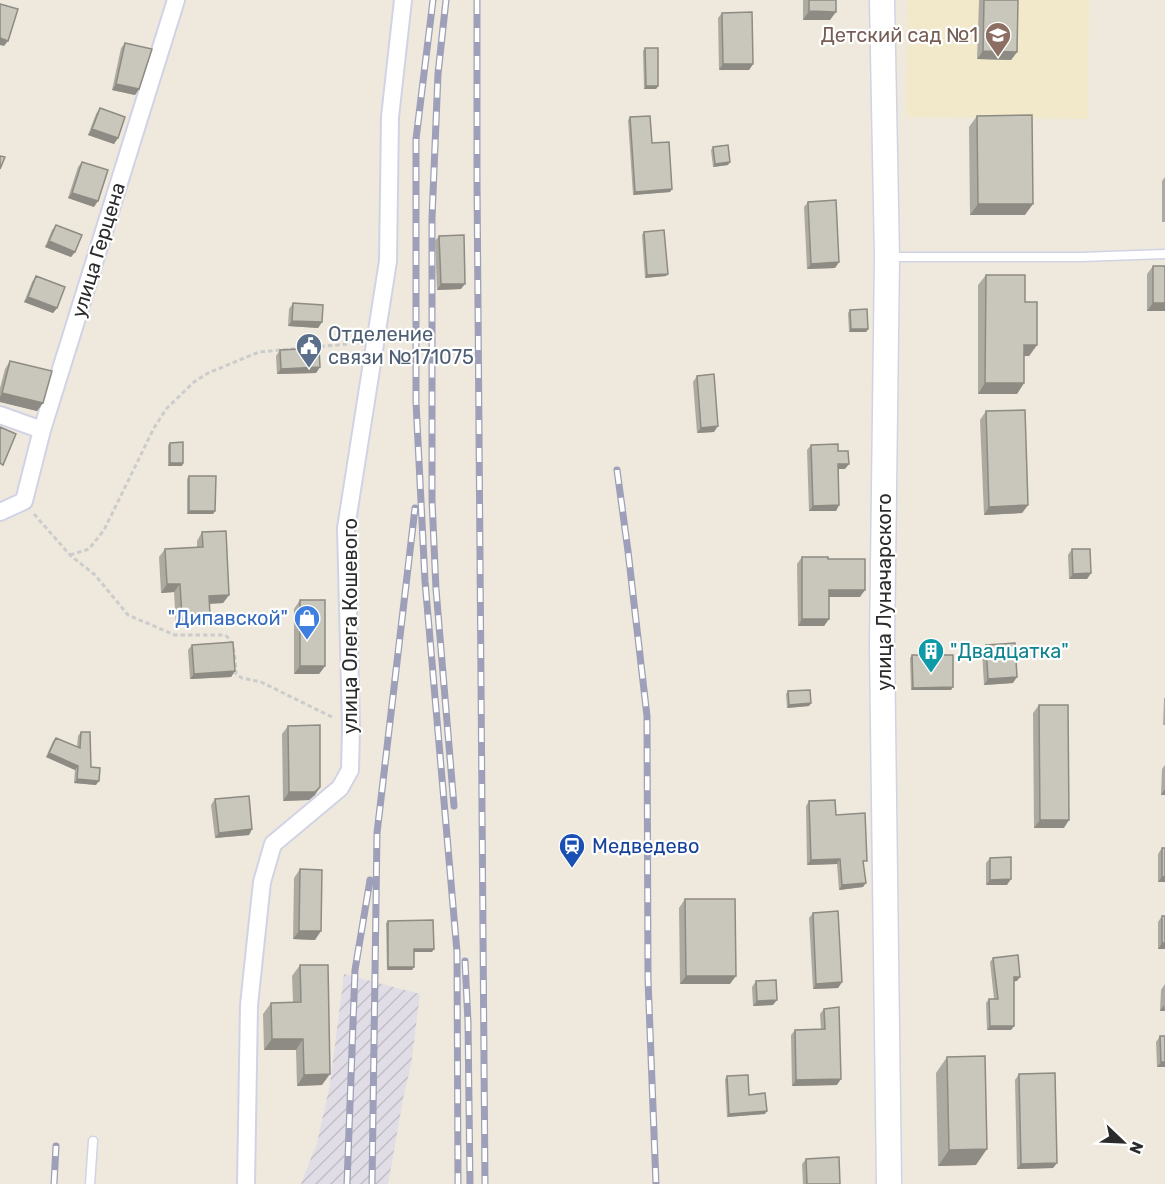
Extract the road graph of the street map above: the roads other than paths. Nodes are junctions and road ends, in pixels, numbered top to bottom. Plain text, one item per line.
1 (176, 0) edge
2 (403, 0) edge
3 (882, 0) edge
4 (1165, 254) edge
5 (886, 257) junction
6 (0, 415) edge
7 (42, 430) junction
8 (0, 512) edge
9 (93, 1141) dead end
10 (90, 1184) edge
11 (246, 1184) edge
12 (889, 1184) edge

1 - 7 street, улица Герцена
2 - 11 street, улица Олега Кошевого
3 - 5 street, улица Луначарского
4 - 5 lane
5 - 12 street, улица Луначарского
6 - 7 street
7 - 8 street, улица Герцена
9 - 10 lane

